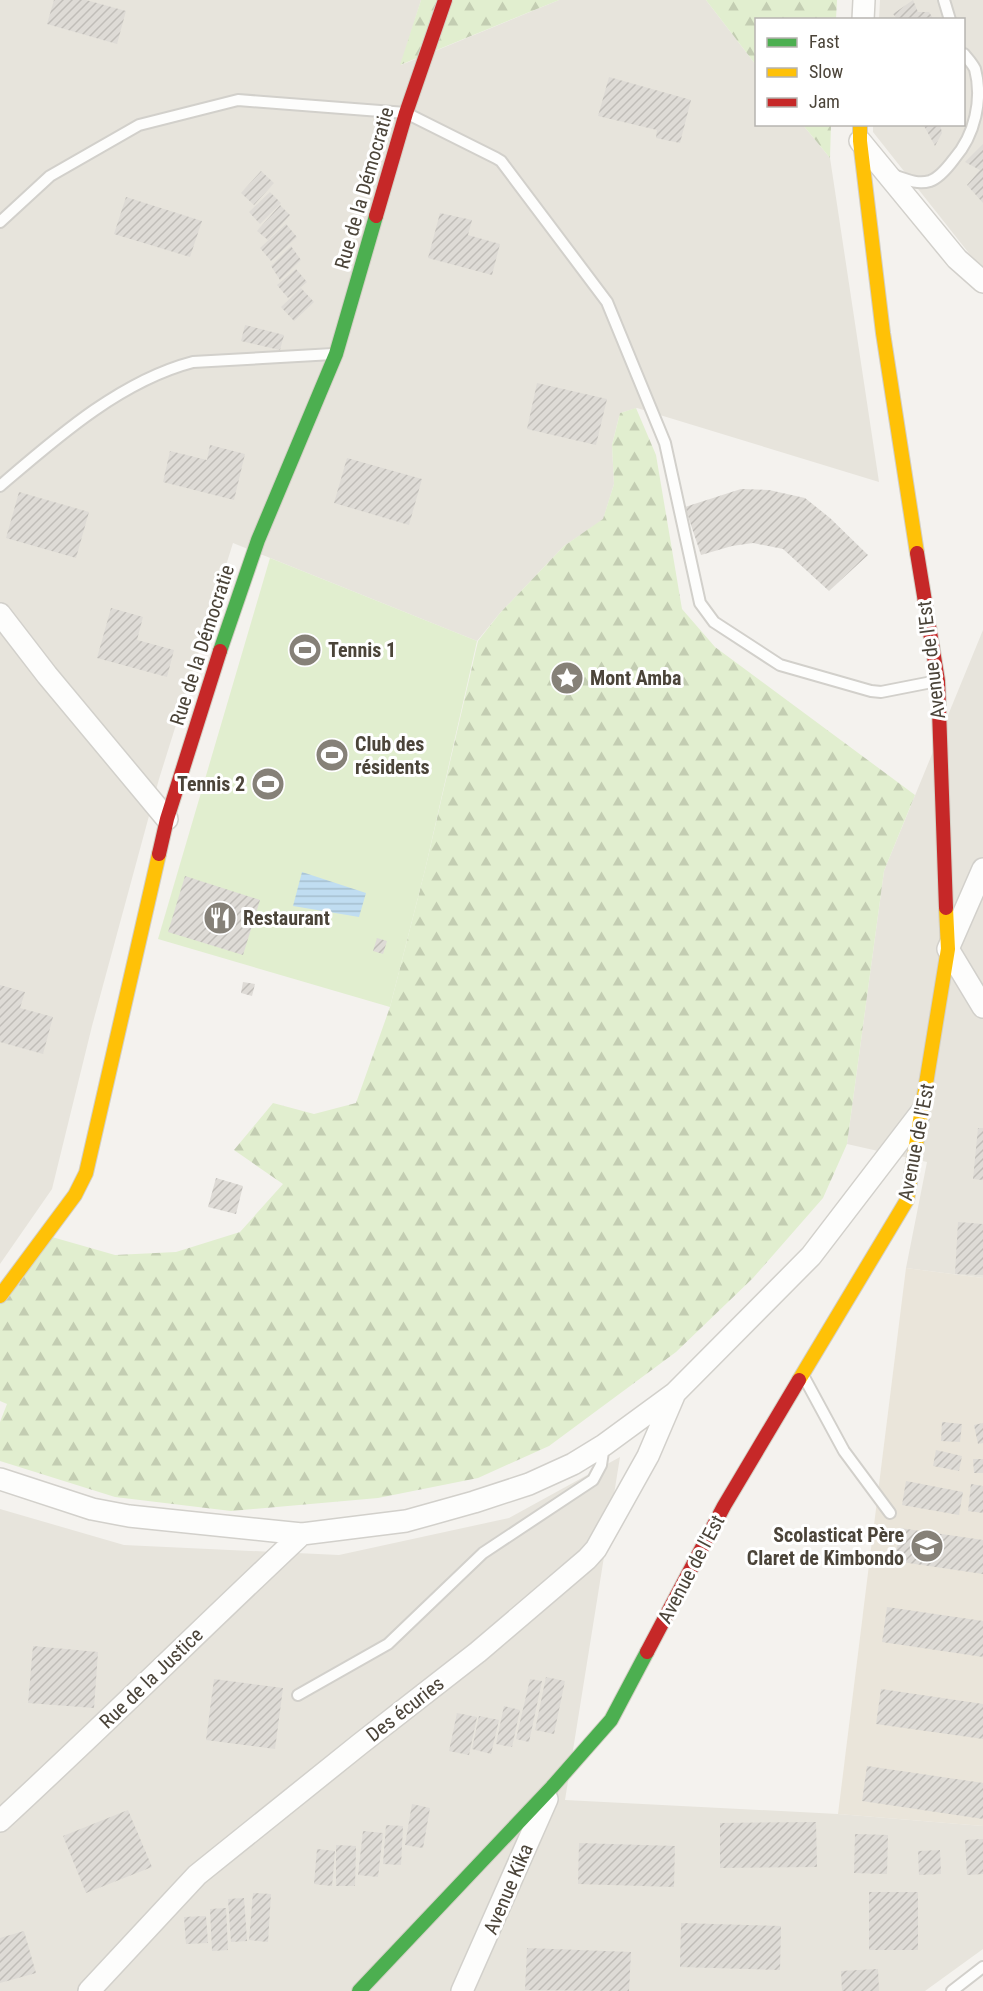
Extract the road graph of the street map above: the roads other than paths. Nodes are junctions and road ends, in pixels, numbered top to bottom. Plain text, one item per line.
1 (446, 0) edge
2 (864, 0) edge
3 (944, 0) edge
4 (862, 18) edge
5 (949, 18) edge
6 (965, 56) edge
7 (405, 113) junction
8 (860, 133) edge
9 (886, 172) junction
10 (0, 222) edge
11 (983, 282) edge
12 (336, 354) junction
13 (0, 486) edge
14 (0, 614) edge
15 (938, 681) junction
16 (167, 819) junction
17 (983, 869) edge
18 (948, 949) junction
19 (983, 1007) edge
20 (923, 1110) junction
21 (0, 1296) edge
22 (803, 1376) junction
23 (675, 1393) junction
24 (604, 1445) junction
25 (0, 1479) edge
26 (891, 1513) dead end
27 (302, 1534) junction
28 (298, 1695) dead end
29 (552, 1787) junction
30 (0, 1821) edge
31 (983, 1967) edge
32 (89, 1991) edge
33 (359, 1991) edge
34 (462, 1991) edge
35 (952, 1991) edge

1 - 7 street, Rue de la Démocratie
2 - 4 street
3 - 5 lane
6 - 9 lane
7 - 10 lane
7 - 12 street, Rue de la Démocratie
7 - 15 lane
8 - 9 street
8 - 15 street, Avenue de l'Est
9 - 11 street
12 - 13 lane
12 - 16 street, Rue de la Démocratie
14 - 16 street
15 - 18 street, Avenue de l'Est
16 - 21 street, Rue de la Démocratie
17 - 18 street
18 - 19 street
18 - 20 street, Avenue de l'Est
20 - 22 street, Avenue de l'Est
20 - 23 street
22 - 26 lane
22 - 29 street, Avenue de l'Est
23 - 24 street
23 - 32 street, Des écuries
24 - 27 street
24 - 28 lane
25 - 27 street
27 - 30 street, Rue de la Justice
29 - 33 street, Avenue de l'Est
29 - 34 street, Avenue Kika
31 - 35 lane

